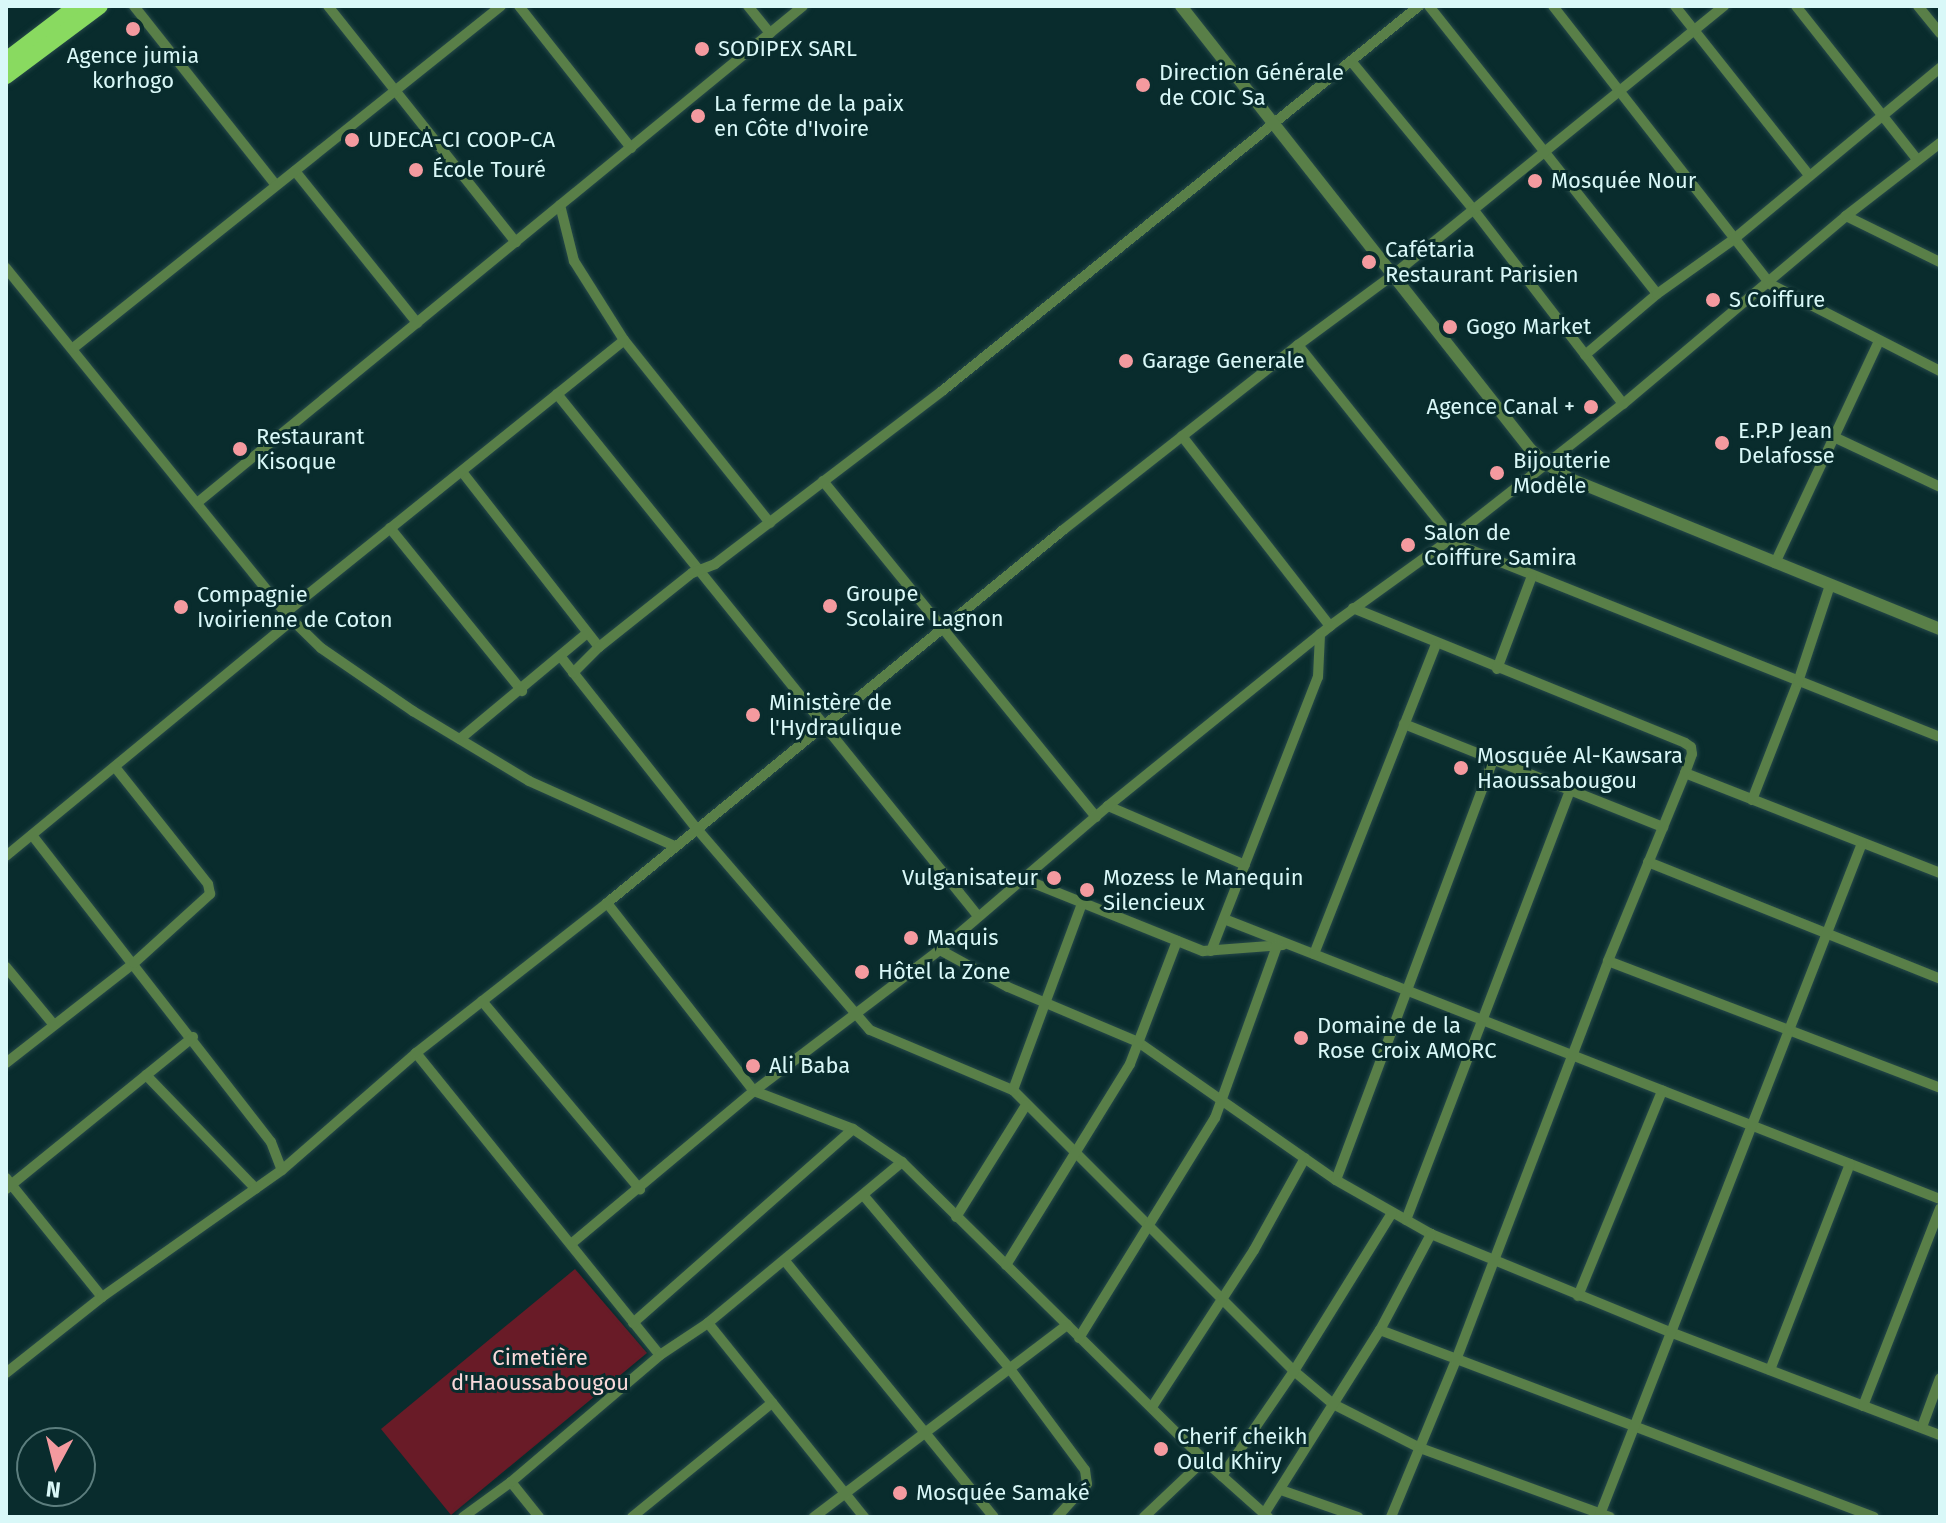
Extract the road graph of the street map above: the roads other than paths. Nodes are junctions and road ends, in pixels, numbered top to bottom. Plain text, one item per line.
1 (134, 6) edge
2 (328, 6) edge
3 (501, 6) edge
4 (519, 6) edge
5 (748, 6) edge
6 (803, 6) edge
7 (1181, 6) edge
8 (1419, 6) edge
9 (1429, 6) edge
10 (1553, 6) edge
11 (1675, 6) edge
12 (1724, 6) edge
13 (1796, 6) edge
14 (1918, 6) edge
15 (87, 8) edge
16 (1694, 29) junction
17 (770, 33) junction
18 (1940, 33) edge
19 (6, 60) edge
20 (1351, 61) junction
21 (1940, 68) edge
22 (6, 76) edge
23 (396, 90) junction
24 (1621, 91) junction
25 (1882, 116) junction
26 (1274, 122) junction
27 (1939, 146) edge
28 (631, 148) junction
29 (1545, 150) junction
30 (1917, 159) junction
31 (295, 171) junction
32 (1809, 175) junction
33 (276, 185) junction
34 (560, 205) junction
35 (1473, 209) junction
36 (1846, 216) junction
37 (1734, 239) junction
38 (516, 242) junction
39 (1940, 262) edge
40 (6, 268) edge
41 (1393, 275) junction
42 (1770, 284) junction
43 (1657, 294) junction
44 (417, 323) junction
45 (624, 340) junction
46 (1879, 341) junction
47 (1298, 345) junction
48 (72, 349) junction
49 (1585, 355) junction
50 (1940, 371) edge
51 (557, 394) junction
52 (1623, 404) junction
53 (1182, 436) junction
54 (1836, 438) junction
55 (1546, 463) junction
56 (463, 473) junction
57 (823, 481) junction
58 (1940, 487) edge
59 (197, 503) junction
60 (770, 523) junction
61 (390, 528) junction
62 (1450, 539) junction
63 (1775, 563) junction
64 (699, 570) junction
65 (1532, 576) junction
66 (1830, 585) junction
67 (1353, 608) junction
68 (288, 617) junction
69 (1330, 626) junction
70 (943, 628) junction
71 (1940, 629) edge
72 (587, 633) junction
73 (1320, 634) junction
74 (1436, 645) junction
75 (599, 647) junction
76 (561, 657) junction
77 (1497, 669) junction
78 (573, 673) junction
79 (1798, 682) junction
80 (522, 691) junction
81 (1404, 724) junction
82 (822, 726) junction
83 (1940, 737) edge
84 (460, 739) junction
85 (1493, 759) junction
86 (115, 767) junction
87 (1685, 773) junction
88 (1570, 790) junction
89 (1752, 800) junction
90 (1108, 806) junction
91 (1096, 817) junction
92 (1663, 827) junction
93 (697, 829) junction
94 (32, 835) junction
95 (1862, 843) junction
96 (674, 846) junction
97 (6, 856) edge
98 (1648, 862) junction
99 (1245, 865) junction
100 (1940, 873) edge
101 (1026, 880) junction
102 (607, 903) junction
103 (1082, 903) junction
104 (978, 916) junction
105 (1224, 919) junction
106 (1826, 934) junction
107 (1177, 941) junction
108 (1289, 945) junction
109 (1277, 946) junction
110 (940, 950) junction
111 (1211, 951) junction
112 (1314, 954) junction
113 (1608, 961) junction
114 (134, 963) junction
115 (6, 967) edge
116 (1940, 979) edge
117 (1406, 991) junction
118 (482, 1001) junction
119 (1048, 1003) junction
120 (854, 1013) junction
121 (1480, 1020) junction
122 (54, 1025) junction
123 (1788, 1029) junction
124 (193, 1037) junction
125 (1138, 1042) junction
126 (416, 1053) junction
127 (1570, 1056) junction
128 (6, 1063) edge
129 (146, 1075) junction
130 (1940, 1088) edge
131 (1013, 1090) junction
132 (754, 1091) junction
133 (1662, 1091) junction
134 (1223, 1098) junction
135 (1026, 1105) junction
136 (1749, 1125) junction
137 (853, 1129) junction
138 (1076, 1155) junction
139 (1305, 1158) junction
140 (902, 1162) junction
141 (1850, 1164) junction
142 (282, 1170) junction
143 (1336, 1180) junction
144 (8, 1184) edge
145 (256, 1189) junction
146 (640, 1189) junction
147 (864, 1196) junction
148 (1940, 1199) edge
149 (1940, 1208) edge
150 (1392, 1213) junction
151 (956, 1217) junction
152 (1406, 1220) junction
153 (1149, 1225) junction
154 (1431, 1234) junction
155 (571, 1244) junction
156 (1492, 1260) junction
157 (785, 1261) junction
158 (1006, 1265) junction
159 (1578, 1296) junction
160 (102, 1297) junction
161 (1222, 1299) junction
162 (633, 1323) junction
163 (708, 1323) junction
164 (1067, 1325) junction
165 (1380, 1330) junction
166 (1670, 1332) junction
167 (1079, 1338) junction
168 (660, 1355) junction
169 (1456, 1360) junction
170 (1010, 1369) junction
171 (1770, 1370) junction
172 (1294, 1371) junction
173 (6, 1373) edge
174 (1940, 1378) edge
175 (772, 1403) junction
176 (1333, 1404) junction
177 (1863, 1406) junction
178 (1152, 1407) junction
179 (1635, 1424) junction
180 (1922, 1427) junction
181 (928, 1433) junction
182 (1940, 1435) edge
183 (1420, 1448) junction
184 (1204, 1460) junction
185 (1222, 1476) junction
186 (511, 1482) junction
187 (1281, 1490) junction
188 (846, 1494) junction
189 (1266, 1516) edge
190 (1603, 1516) edge
191 (463, 1517) edge
192 (539, 1517) edge
193 (632, 1517) edge
194 (814, 1517) edge
195 (864, 1517) edge
196 (994, 1517) edge
197 (1057, 1517) edge
198 (1144, 1517) edge
199 (1358, 1517) edge
200 (1391, 1517) edge
201 (1874, 1517) edge

1 - 33 street
2 - 23 street
3 - 23 street
4 - 28 street
5 - 17 street
6 - 17 street
7 - 26 street
8 - 20 street
9 - 29 street
10 - 24 street
11 - 16 street
12 - 16 street
13 - 25 street
14 - 18 street
15 - 19 main road
15 - 22 main road
16 - 24 street
16 - 32 street
17 - 28 street
20 - 26 street
20 - 35 street
21 - 25 street
23 - 31 street
23 - 38 street
24 - 29 street
24 - 37 street
25 - 30 street
25 - 32 street
26 - 41 street
26 - 57 street
27 - 30 street
28 - 34 street
29 - 35 street
29 - 43 street
30 - 36 street
31 - 33 street
31 - 44 street
32 - 37 street
33 - 48 street
34 - 38 street
34 - 45 street
35 - 41 street
35 - 49 street
36 - 39 street
36 - 42 street
37 - 42 street
37 - 43 street
38 - 44 street
40 - 48 street
41 - 47 street
41 - 55 street
42 - 46 street
42 - 52 street
43 - 49 street
44 - 59 street
45 - 51 street
45 - 60 street
46 - 50 street
46 - 54 street
47 - 53 street
47 - 62 street
48 - 59 street
49 - 52 street
51 - 56 street
51 - 64 street
52 - 55 street
53 - 69 street
53 - 70 street
54 - 58 street
54 - 63 street
55 - 62 street
55 - 63 street
56 - 61 street
56 - 72 street
57 - 60 street
57 - 70 street
59 - 68 street
60 - 64 street
61 - 68 street
61 - 80 street
62 - 65 street
62 - 67 street
63 - 66 street
64 - 75 street
64 - 82 street
65 - 77 street
65 - 79 street
66 - 71 street
66 - 79 street
67 - 69 street
67 - 74 street
68 - 84 street
68 - 86 street
69 - 73 street
70 - 82 street
70 - 91 street
72 - 75 street
72 - 76 street
73 - 90 street
73 - 99 street
74 - 77 street
74 - 81 street
75 - 78 street
76 - 78 street
76 - 80 street
77 - 87 street
78 - 93 street
79 - 83 street
79 - 89 street
80 - 84 street
81 - 85 street
81 - 112 street
82 - 93 street
82 - 104 street
84 - 96 street
85 - 88 street
85 - 117 street
86 - 94 street
86 - 114 street
87 - 89 street
87 - 92 street
88 - 92 street
88 - 121 street
89 - 95 street
90 - 91 street
90 - 99 street
91 - 101 street
92 - 98 street
93 - 96 street
93 - 120 street
94 - 97 street
94 - 114 street
95 - 100 street
95 - 106 street
96 - 102 street
98 - 106 street
98 - 113 street
99 - 105 street
101 - 103 street
101 - 104 street
102 - 118 street
102 - 132 street
103 - 107 street
103 - 119 street
104 - 110 street
105 - 108 street
105 - 111 street
106 - 116 street
106 - 123 street
107 - 111 street
107 - 125 street
108 - 109 street
108 - 112 street
109 - 111 street
109 - 134 street
110 - 119 street
110 - 120 street
112 - 117 street
113 - 123 street
113 - 127 street
114 - 122 street
114 - 124 street
115 - 122 street
117 - 121 street
117 - 143 street
118 - 126 street
118 - 146 street
119 - 125 street
119 - 131 street
120 - 131 street
120 - 132 street
121 - 127 street
121 - 152 street
122 - 128 street
123 - 130 street
123 - 136 street
124 - 129 street
124 - 142 street
125 - 134 street
125 - 138 street
126 - 142 street
126 - 155 street
127 - 133 street
127 - 156 street
129 - 144 street
129 - 145 street
131 - 135 street
132 - 137 street
132 - 146 street
133 - 136 street
133 - 159 street
134 - 139 street
134 - 153 street
135 - 138 street
135 - 151 street
136 - 141 street
136 - 166 street
137 - 140 street
137 - 162 street
138 - 153 street
138 - 158 street
139 - 143 street
139 - 161 street
140 - 147 street
140 - 151 street
141 - 148 street
141 - 171 street
142 - 145 street
143 - 150 street
144 - 160 street
145 - 160 street
146 - 155 street
147 - 157 street
147 - 170 street
149 - 177 street
150 - 152 street
150 - 172 street
151 - 158 street
152 - 154 street
153 - 161 street
153 - 167 street
154 - 156 street
154 - 165 street
155 - 162 street
156 - 159 street
156 - 169 street
157 - 163 street
157 - 181 street
158 - 164 street
159 - 166 street
160 - 173 street
161 - 172 street
161 - 178 street
162 - 168 street
163 - 168 street
163 - 175 street
164 - 167 street
164 - 170 street
165 - 169 street
165 - 176 street
166 - 171 street
166 - 179 street
167 - 178 street
168 - 186 street
169 - 179 street
169 - 183 street
170 - 181 street
170 - 197 street
171 - 177 street
172 - 176 street
172 - 185 street
174 - 180 street
175 - 188 street
175 - 193 street
176 - 183 street
176 - 187 street
177 - 180 street
178 - 184 street
179 - 190 street
179 - 201 street
180 - 182 street
181 - 188 street
181 - 196 street
183 - 190 street
183 - 200 street
184 - 185 street
184 - 198 street
185 - 189 street
186 - 191 street
186 - 192 street
187 - 189 street
187 - 199 street
188 - 194 street
188 - 195 street

